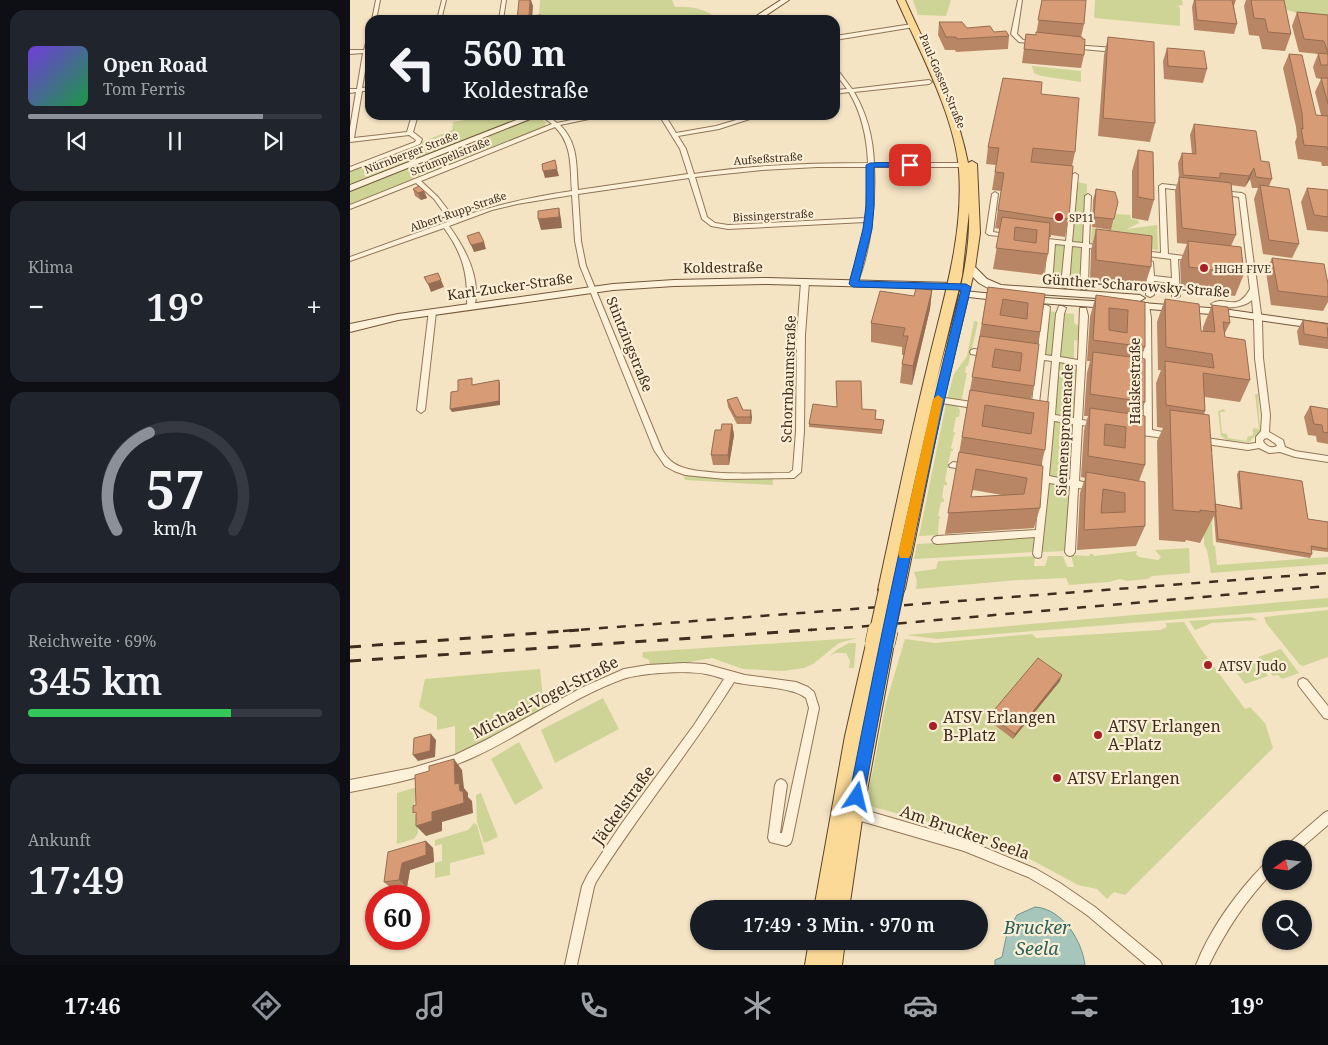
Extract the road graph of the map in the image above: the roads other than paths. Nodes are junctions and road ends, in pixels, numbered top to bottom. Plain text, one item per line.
1 (378, 0) edge
2 (444, 0) edge
3 (504, 0) edge
4 (786, 0) edge
5 (900, 0) edge
6 (910, 0) edge
7 (1020, 0) edge
8 (1018, 14) joint
9 (375, 15) edge
10 (440, 15) edge
11 (502, 15) edge
12 (762, 15) edge
13 (912, 26) junction
14 (840, 37) edge
15 (1042, 44) edge
16 (1071, 47) edge
17 (1089, 48) joint
18 (365, 51) edge
19 (1119, 51) edge
20 (350, 52) edge
21 (365, 64) edge
22 (840, 77) edge
23 (929, 82) dead end
24 (365, 89) edge
25 (350, 90) edge
26 (359, 90) junction
27 (849, 90) junction
28 (840, 91) edge
29 (954, 112) junction
30 (414, 120) edge
31 (523, 120) edge
32 (551, 120) edge
33 (579, 120) edge
34 (666, 120) edge
35 (743, 120) edge
36 (557, 124) junction
37 (410, 133) junction
38 (676, 135) junction
39 (350, 140) edge
40 (870, 165) junction
41 (963, 165) junction
42 (350, 169) edge
43 (1075, 175) edge
44 (692, 176) junction
45 (417, 180) junction
46 (350, 188) edge
47 (1194, 190) edge
48 (576, 192) junction
49 (1213, 192) edge
50 (995, 194) dead end
51 (1088, 196) dead end
52 (350, 206) edge
53 (1072, 207) junction
54 (1087, 209) junction
55 (868, 220) junction
56 (454, 222) junction
57 (446, 226) junction
58 (969, 227) junction
59 (1014, 237) edge
60 (1032, 239) edge
61 (1052, 242) junction
62 (1069, 244) junction
63 (1086, 246) junction
64 (1107, 248) edge
65 (1131, 251) edge
66 (1150, 254) junction
67 (1165, 256) junction
68 (1174, 257) junction
69 (350, 259) edge
70 (1196, 260) edge
71 (1254, 267) dead end
72 (970, 268) junction
73 (1283, 271) edge
74 (1150, 278) junction
75 (1176, 280) junction
76 (805, 282) junction
77 (853, 284) junction
78 (1048, 284) dead end
79 (1065, 286) dead end
80 (1084, 288) dead end
81 (1000, 289) junction
82 (593, 290) junction
83 (952, 290) junction
84 (965, 291) junction
85 (1254, 291) junction
86 (1150, 295) dead end
87 (1176, 296) dead end
88 (1116, 301) junction
89 (1215, 304) junction
90 (1145, 305) junction
91 (471, 306) junction
92 (1046, 307) edge
93 (1062, 308) dead end
94 (1083, 310) dead end
95 (432, 312) junction
96 (1257, 313) junction
97 (1328, 326) edge
98 (350, 328) edge
99 (974, 352) dead end
100 (1000, 355) edge
101 (1027, 359) edge
102 (1041, 359) junction
103 (1056, 359) junction
104 (1082, 365) junction
105 (1094, 368) edge
106 (938, 400) junction
107 (992, 408) edge
108 (421, 410) dead end
109 (1266, 415) junction
110 (1050, 417) junction
111 (1078, 422) junction
112 (1110, 427) edge
113 (1129, 430) edge
114 (1148, 433) junction
115 (1262, 436) junction
116 (1278, 439) junction
117 (1260, 445) junction
118 (1280, 448) junction
119 (919, 456) junction
120 (1328, 459) edge
121 (953, 465) dead end
122 (972, 468) edge
123 (794, 475) joint
124 (1030, 476) edge
125 (1045, 479) junction
126 (1074, 483) junction
127 (1104, 488) edge
128 (1040, 533) junction
129 (937, 540) dead end
130 (1070, 552) dead end
131 (1038, 554) dead end
132 (880, 643) junction
133 (731, 677) junction
134 (1303, 683) dead end
135 (1328, 714) edge
136 (781, 785) dead end
137 (350, 786) edge
138 (854, 813) junction
139 (1328, 817) edge
140 (1301, 840) edge
141 (1262, 875) edge
142 (826, 900) edge
143 (840, 900) edge
144 (571, 965) edge
145 (1156, 965) edge
146 (1202, 965) edge

1 - 9 street
2 - 10 street
3 - 11 street
4 - 12 street
5 - 13 main road, Paul-Gossen-Straße
6 - 29 main road, Paul-Gossen-Straße
7 - 8 street
8 - 15 street
13 - 14 street
13 - 29 main road, Paul-Gossen-Straße
16 - 17 street
17 - 19 street
18 - 20 street
21 - 26 street
22 - 27 street
23 - 27 street
24 - 26 street
25 - 26 street
26 - 39 street
27 - 28 street
27 - 40 street
29 - 41 main road, Paul-Gossen-Straße
29 - 58 main road, Paul-Gossen-Straße
30 - 37 street
31 - 46 street, Nürnberger Straße
32 - 36 street, Stintzingstraße
33 - 36 street, Strümpellstraße
34 - 38 street, Bissingerstraße
35 - 38 street
36 - 45 street, Strümpellstraße
36 - 48 street, Stintzingstraße
37 - 39 street
37 - 42 street
38 - 44 street, Bissingerstraße
40 - 41 street, Aufseßstraße
40 - 44 street, Aufseßstraße
40 - 55 street
41 - 58 main road, Paul-Gossen-Straße
43 - 53 street
44 - 48 street, Aufseßstraße
44 - 55 street, Bissingerstraße
45 - 52 street, Strümpellstraße
45 - 56 street
47 - 67 street
48 - 56 street, Albert-Rupp-Straße
48 - 82 street, Stintzingstraße
49 - 85 street
50 - 59 street
51 - 54 street
53 - 54 street
53 - 62 street
54 - 63 street
55 - 77 street
56 - 57 street, Albert-Rupp-Straße
57 - 69 street, Albert-Rupp-Straße
57 - 91 street
58 - 72 main road, Paul-Gossen-Straße
58 - 83 main road, Paul-Gossen-Straße
60 - 61 street
61 - 62 street
61 - 78 street
62 - 63 street
62 - 79 street
63 - 64 street
63 - 80 street
65 - 66 street
66 - 67 street
66 - 74 street
67 - 68 street
68 - 70 street
68 - 75 street
71 - 73 street
72 - 81 street, Günther-Scharowsky-Straße
72 - 84 main road, Paul-Gossen-Straße
74 - 75 street
74 - 86 street
75 - 87 street
76 - 77 street, Koldestraße
76 - 82 street, Koldestraße
76 - 123 street, Schornbaumstraße
77 - 83 street, Koldestraße
81 - 84 street, Günther-Scharowsky-Straße
81 - 88 street, Günther-Scharowsky-Straße
82 - 91 street, Karl-Zucker-Straße
82 - 123 street, Stintzingstraße
83 - 84 main road, Günther-Scharowsky-Straße
83 - 119 main road, Paul-Gossen-Straße
84 - 88 street, Günther-Scharowsky-Straße
84 - 106 main road, Paul-Gossen-Straße
85 - 89 street
85 - 96 street
88 - 89 street, Günther-Scharowsky-Straße
88 - 90 street, Günther-Scharowsky-Straße
89 - 96 street, Günther-Scharowsky-Straße
90 - 96 street, Günther-Scharowsky-Straße
90 - 114 street, Halskestraße
91 - 95 street, Karl-Zucker-Straße
92 - 102 street, Siemenspromenade
93 - 103 street, Siemenspromenade
94 - 104 street, Siemenspromenade
95 - 98 street, Karl-Zucker-Straße
95 - 108 street, Karl-Zucker-Straße
96 - 97 street, Günther-Scharowsky-Straße
96 - 109 street
99 - 100 street
101 - 102 street
102 - 103 street
102 - 110 street, Siemenspromenade
103 - 104 street
103 - 110 street, Siemenspromenade
104 - 105 street
104 - 111 street, Siemenspromenade
106 - 107 street
106 - 119 main road, Paul-Gossen-Straße
109 - 115 street
109 - 116 street
110 - 111 street
110 - 125 street, Siemenspromenade
111 - 112 street
111 - 126 street, Siemenspromenade
113 - 114 street
114 - 117 street, Halskestraße
115 - 116 street
115 - 117 street
116 - 118 street
117 - 118 street, Halskestraße
118 - 120 street, Halskestraße
119 - 132 main road, Paul-Gossen-Straße, bridge
121 - 122 street
124 - 125 street
125 - 126 street
125 - 128 street, Siemenspromenade
126 - 127 street
126 - 130 street, Siemenspromenade
128 - 129 street
128 - 131 street, Siemenspromenade
132 - 138 main road, Paul-Gossen-Straße
132 - 142 main road, Paul-Gossen-Straße
133 - 136 street, Michael-Vogel-Straße
133 - 137 street, Michael-Vogel-Straße
133 - 144 street, Jäckelstraße
134 - 135 street
138 - 143 main road, Paul-Gossen-Straße
138 - 145 street, Am Brucker Seela
139 - 140 street
141 - 146 street

